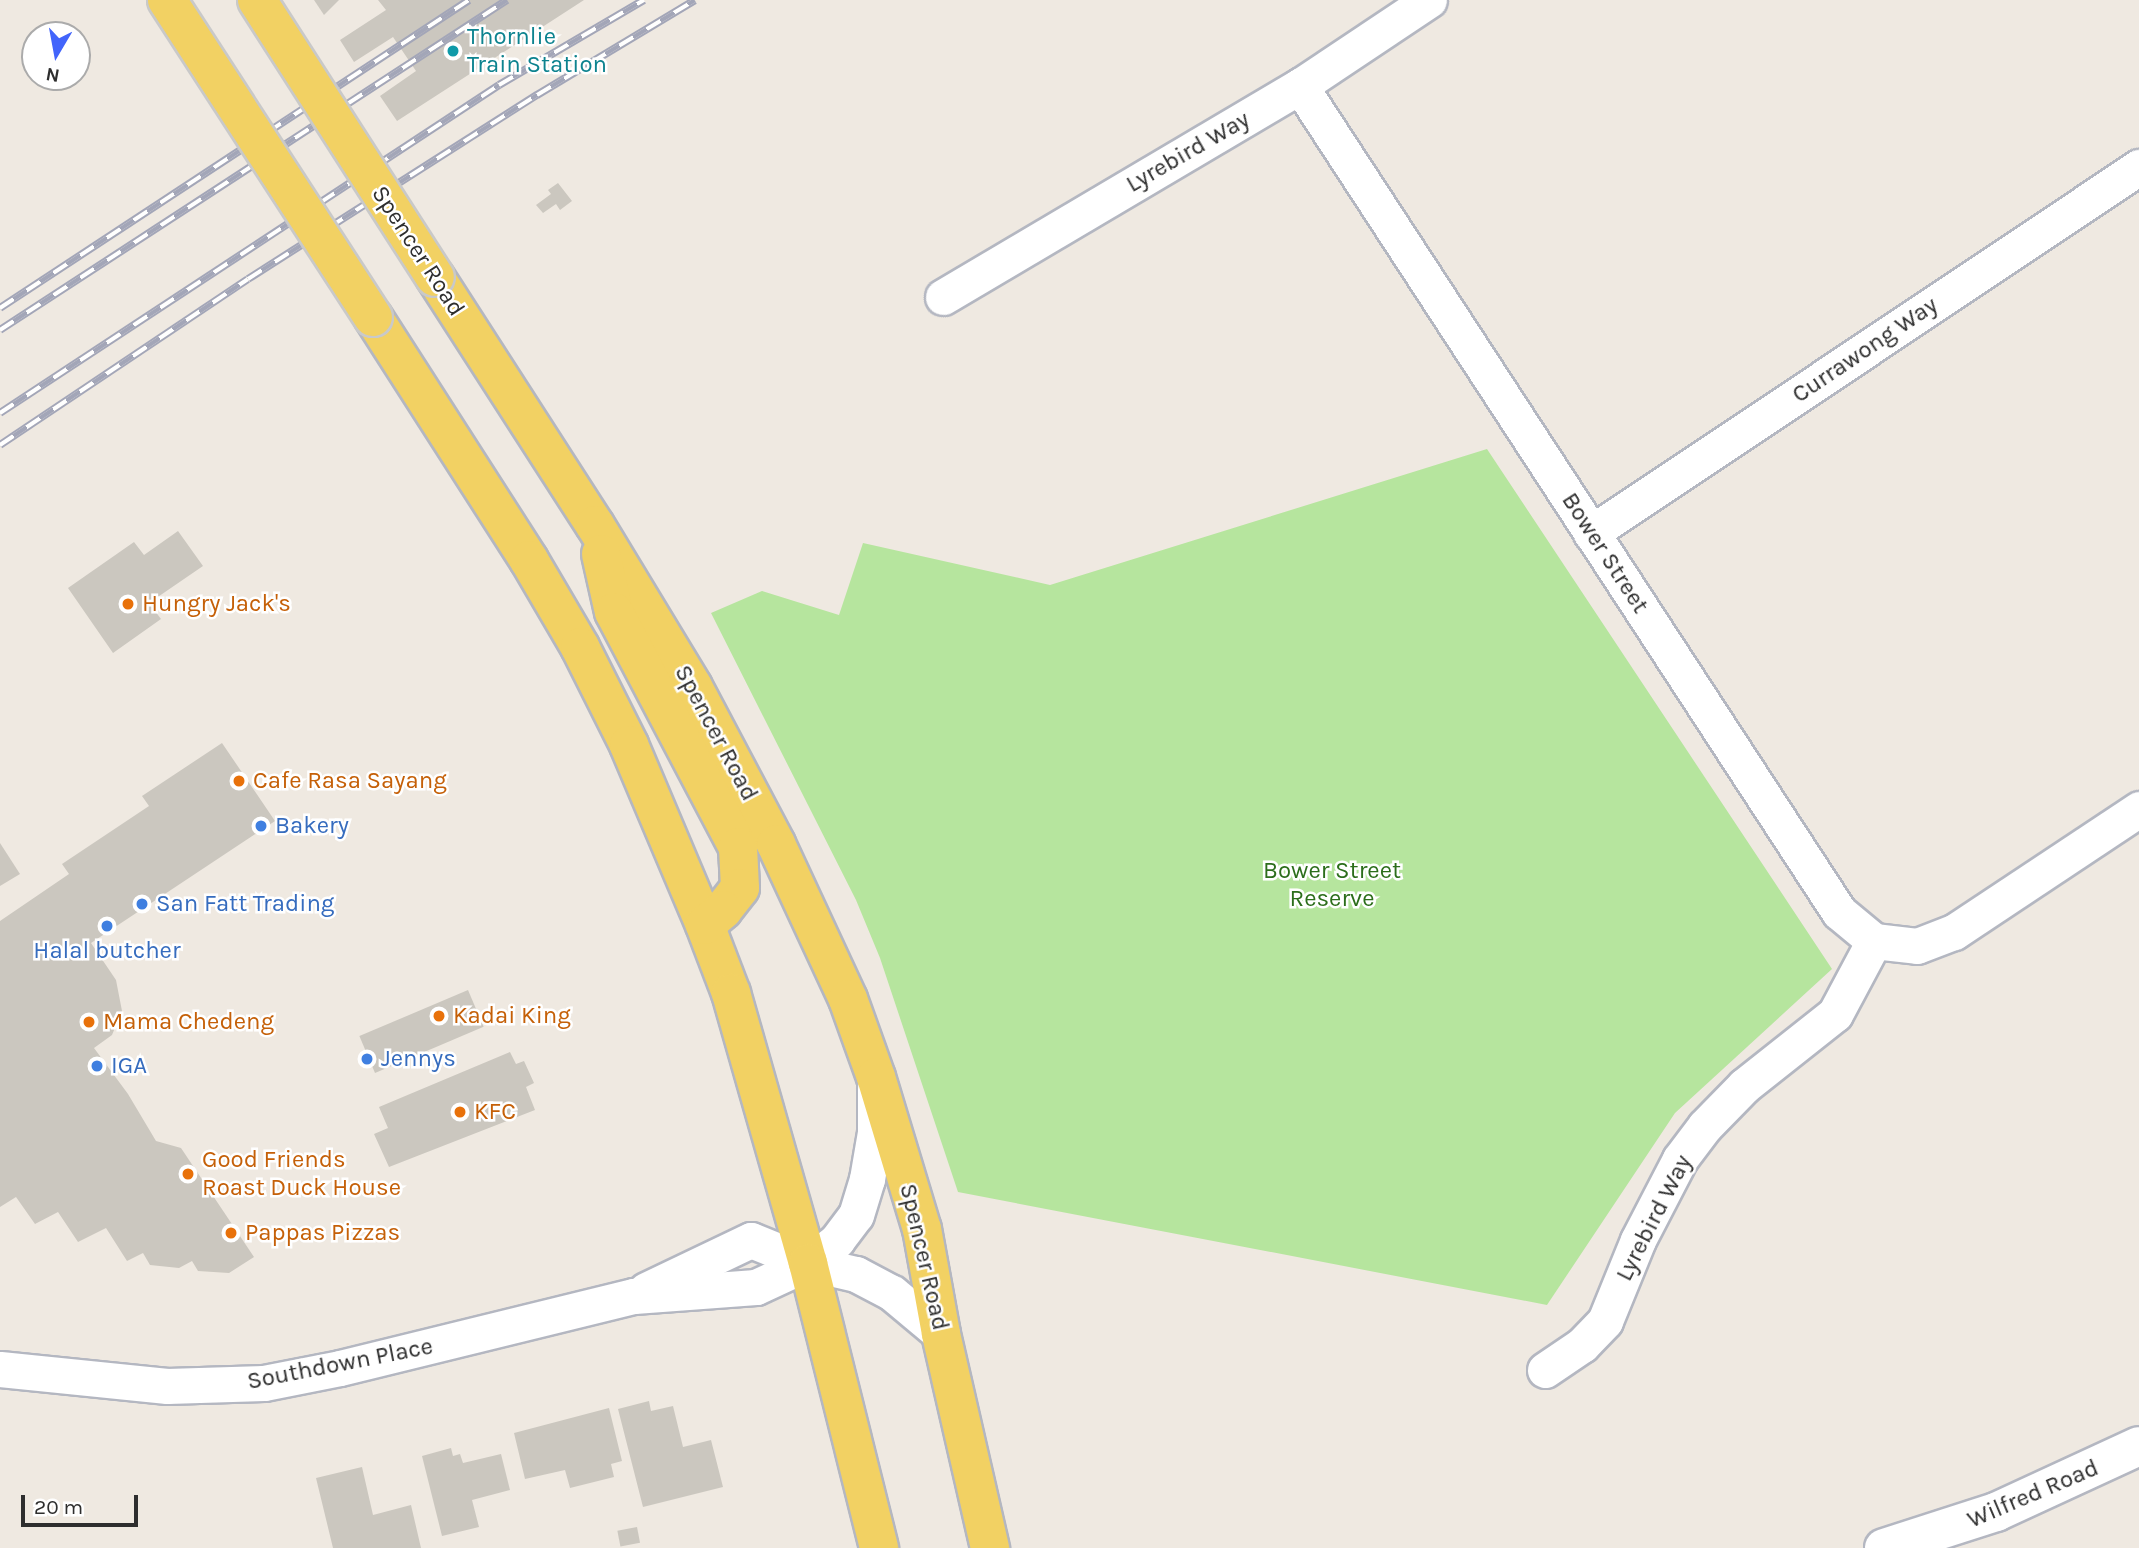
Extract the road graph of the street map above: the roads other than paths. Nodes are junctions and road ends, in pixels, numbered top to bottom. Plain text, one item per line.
1 (167, 0) edge
2 (257, 0) edge
3 (1429, 0) edge
4 (1300, 86) junction
5 (2139, 167) edge
6 (943, 297) dead end
7 (595, 525) junction
8 (1591, 533) junction
9 (2139, 809) edge
10 (705, 925) junction
11 (1874, 941) junction
12 (876, 1077) junction
13 (808, 1263) junction
14 (941, 1334) junction
15 (0, 1369) edge
16 (1545, 1370) dead end
17 (2139, 1446) edge
18 (879, 1548) edge
19 (990, 1548) edge
20 (1884, 1548) edge

1 - 10 main road, bridge
2 - 7 main road, Spencer Road, bridge
3 - 4 street, Lyrebird Way
4 - 6 street, Lyrebird Way
4 - 8 street, Bower Street
5 - 8 street, Currawong Way
7 - 10 main road
7 - 12 main road, Spencer Road
8 - 11 street, Bower Street
9 - 11 street
10 - 13 main road
11 - 16 street, Lyrebird Way
12 - 13 street, Southdown Place
12 - 14 main road, Spencer Road
13 - 14 street
13 - 15 street, Southdown Place
13 - 18 main road
14 - 19 main road, Spencer Road
17 - 20 main road, Wilfred Road

